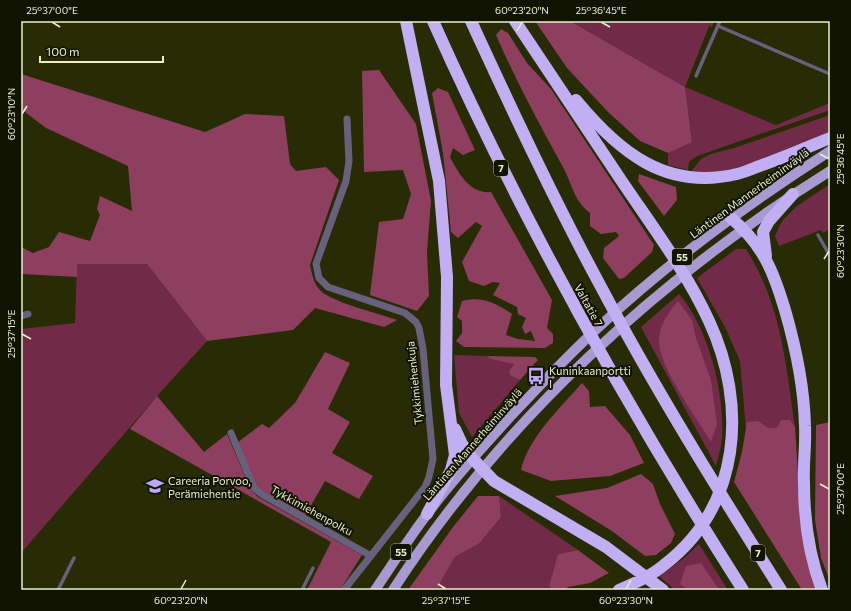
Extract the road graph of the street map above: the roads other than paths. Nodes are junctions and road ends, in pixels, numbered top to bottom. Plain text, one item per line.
1 (406, 21) edge
2 (433, 21) edge
3 (471, 21) edge
4 (515, 21) edge
5 (720, 21) edge
6 (718, 26) junction
7 (528, 40) junction
8 (830, 74) edge
9 (696, 76) dead end
10 (347, 119) dead end
11 (830, 138) edge
12 (830, 151) edge
13 (830, 171) edge
14 (793, 194) junction
15 (731, 218) junction
16 (743, 228) junction
17 (818, 235) dead end
18 (830, 256) edge
19 (766, 257) junction
20 (449, 413) junction
21 (231, 433) dead end
22 (472, 458) junction
23 (482, 470) junction
24 (427, 514) junction
25 (371, 556) junction
26 (74, 558) dead end
27 (313, 568) dead end
28 (58, 590) edge
29 (302, 590) edge
30 (344, 590) edge
31 (375, 590) edge
32 (393, 590) edge
33 (620, 590) edge
34 (663, 590) edge
35 (744, 590) edge
36 (781, 590) edge
37 (822, 590) edge

1 - 20 highway
2 - 35 highway, Valtatie 7 / 7
3 - 36 highway, Valtatie 7 / 7
4 - 7 highway
5 - 6 lane
6 - 8 lane
6 - 9 lane
7 - 11 highway
7 - 33 highway
10 - 25 street, Tykkimiehenkuja
12 - 15 main road, Läntinen Mannerheiminväylä / 55
13 - 14 main road, 55
14 - 16 main road, 55
14 - 19 highway
15 - 16 highway
15 - 22 main road, Läntinen Mannerheiminväylä / 55
16 - 19 highway
16 - 23 main road, 55
17 - 18 lane
19 - 37 highway
20 - 22 highway
20 - 24 highway
21 - 25 street, Tykkimiehenpolku
22 - 23 highway
22 - 24 main road, Läntinen Mannerheiminväylä / 55
23 - 32 main road, 55
23 - 34 highway
24 - 31 main road, Läntinen Mannerheiminväylä / 55
25 - 30 street, Tykkimiehenkuja
26 - 28 lane
27 - 29 lane

